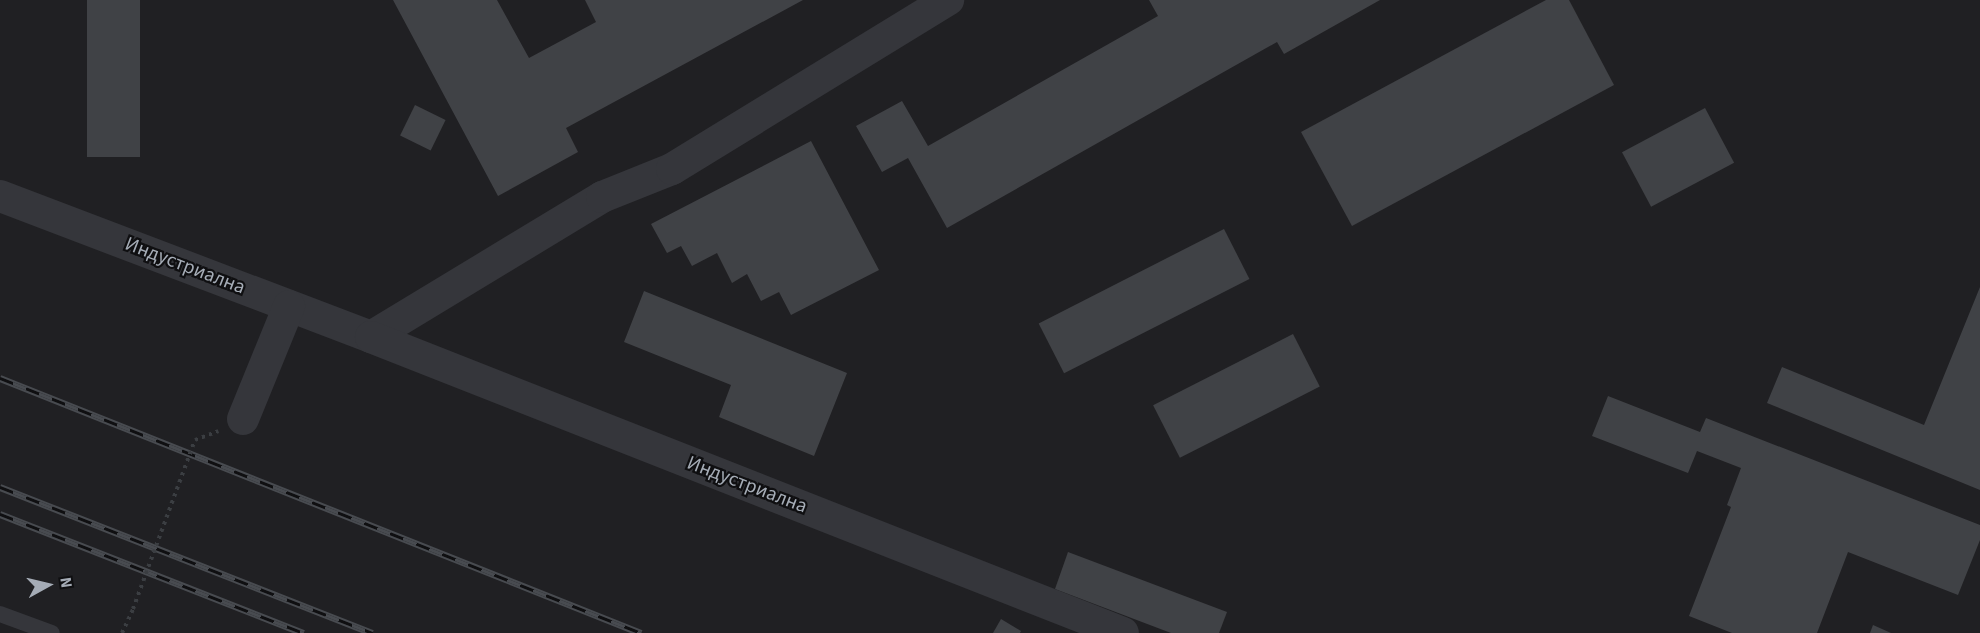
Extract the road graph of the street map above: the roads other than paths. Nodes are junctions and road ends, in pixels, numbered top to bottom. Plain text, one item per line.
1 (934, 4) edge
2 (0, 196) edge
3 (289, 306) junction
4 (371, 337) junction
5 (243, 419) dead end
6 (0, 614) edge
7 (52, 633) edge
8 (1123, 633) edge

1 - 4 street
2 - 3 street, Индустриална
3 - 4 street, Индустриална
3 - 5 street
4 - 8 street, Индустриална
6 - 7 lane

